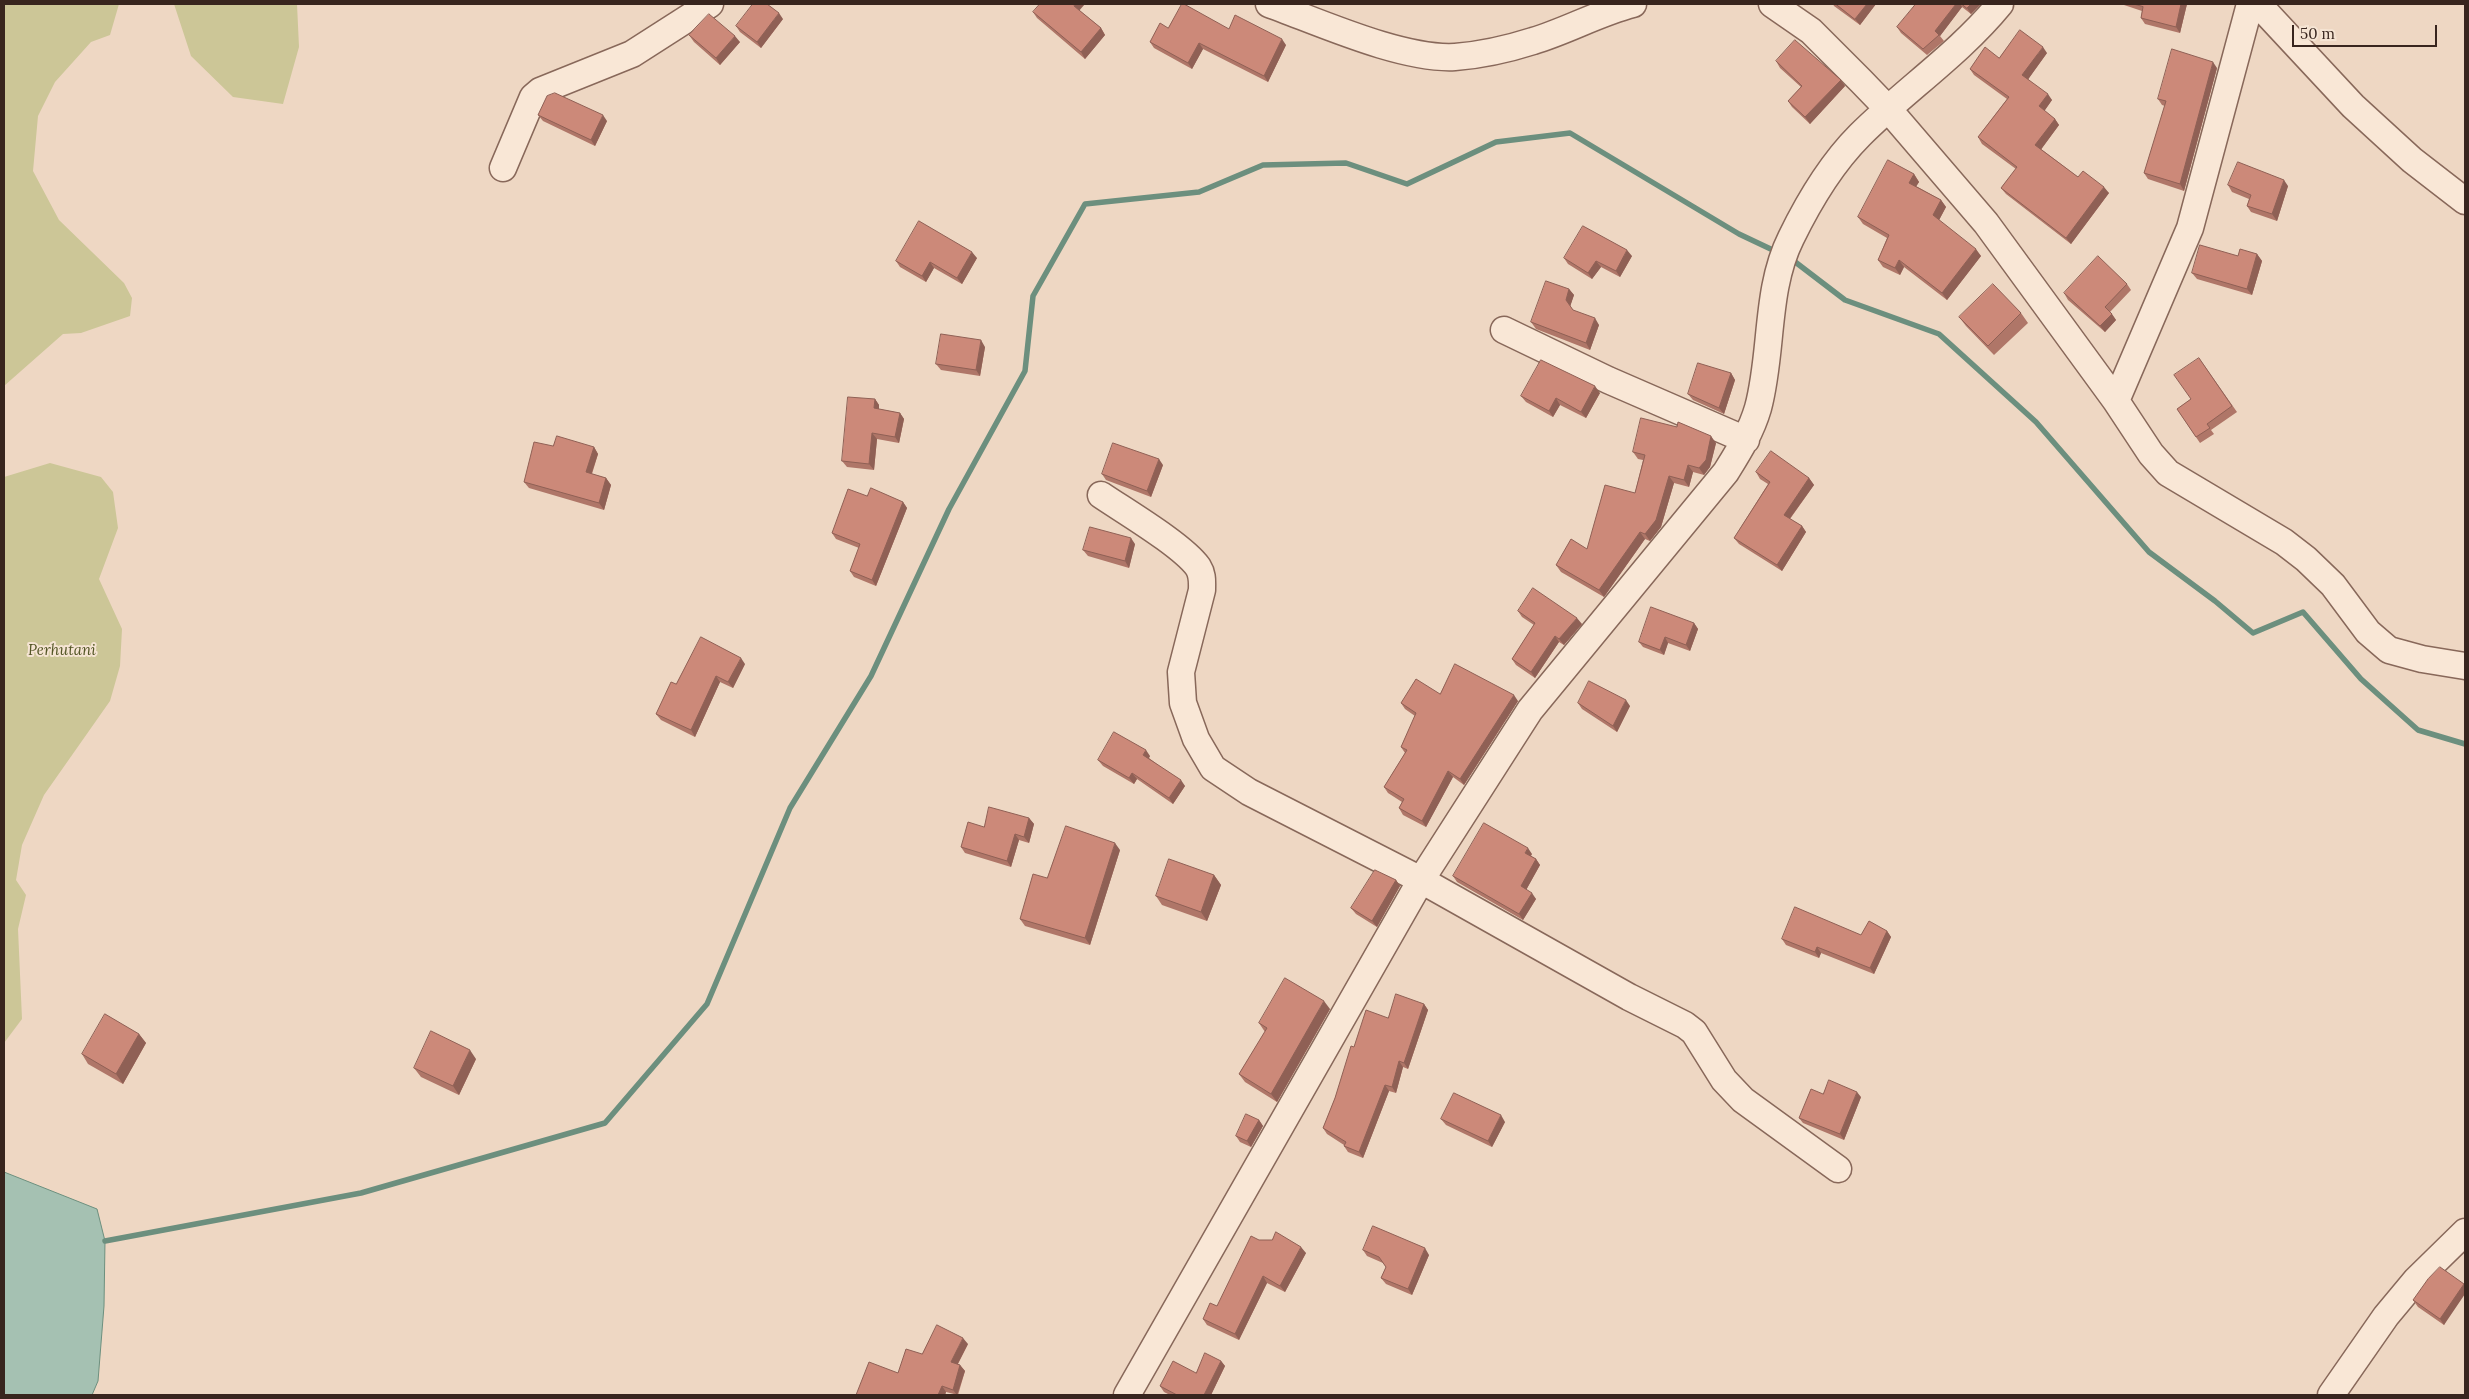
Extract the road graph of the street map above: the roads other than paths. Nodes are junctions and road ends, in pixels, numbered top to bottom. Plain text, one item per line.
1 (710, 4) edge
2 (1269, 4) edge
3 (1633, 4) edge
4 (1772, 4) edge
5 (2000, 4) edge
6 (2250, 4) edge
7 (2258, 4) edge
8 (1889, 110) junction
9 (502, 168) dead end
10 (2465, 201) edge
11 (1504, 330) dead end
12 (2116, 401) junction
13 (1746, 440) junction
14 (1101, 496) dead end
15 (2465, 666) edge
16 (1421, 880) junction
17 (1838, 1169) dead end
18 (2465, 1232) edge
19 (1127, 1395) edge
20 (2331, 1395) edge

1 - 9 street
2 - 3 street
4 - 8 street
5 - 8 street
6 - 12 street
7 - 10 street
8 - 12 street
8 - 13 street
11 - 13 street
12 - 15 street
13 - 16 street
14 - 16 street
16 - 17 street
16 - 19 street
18 - 20 street

